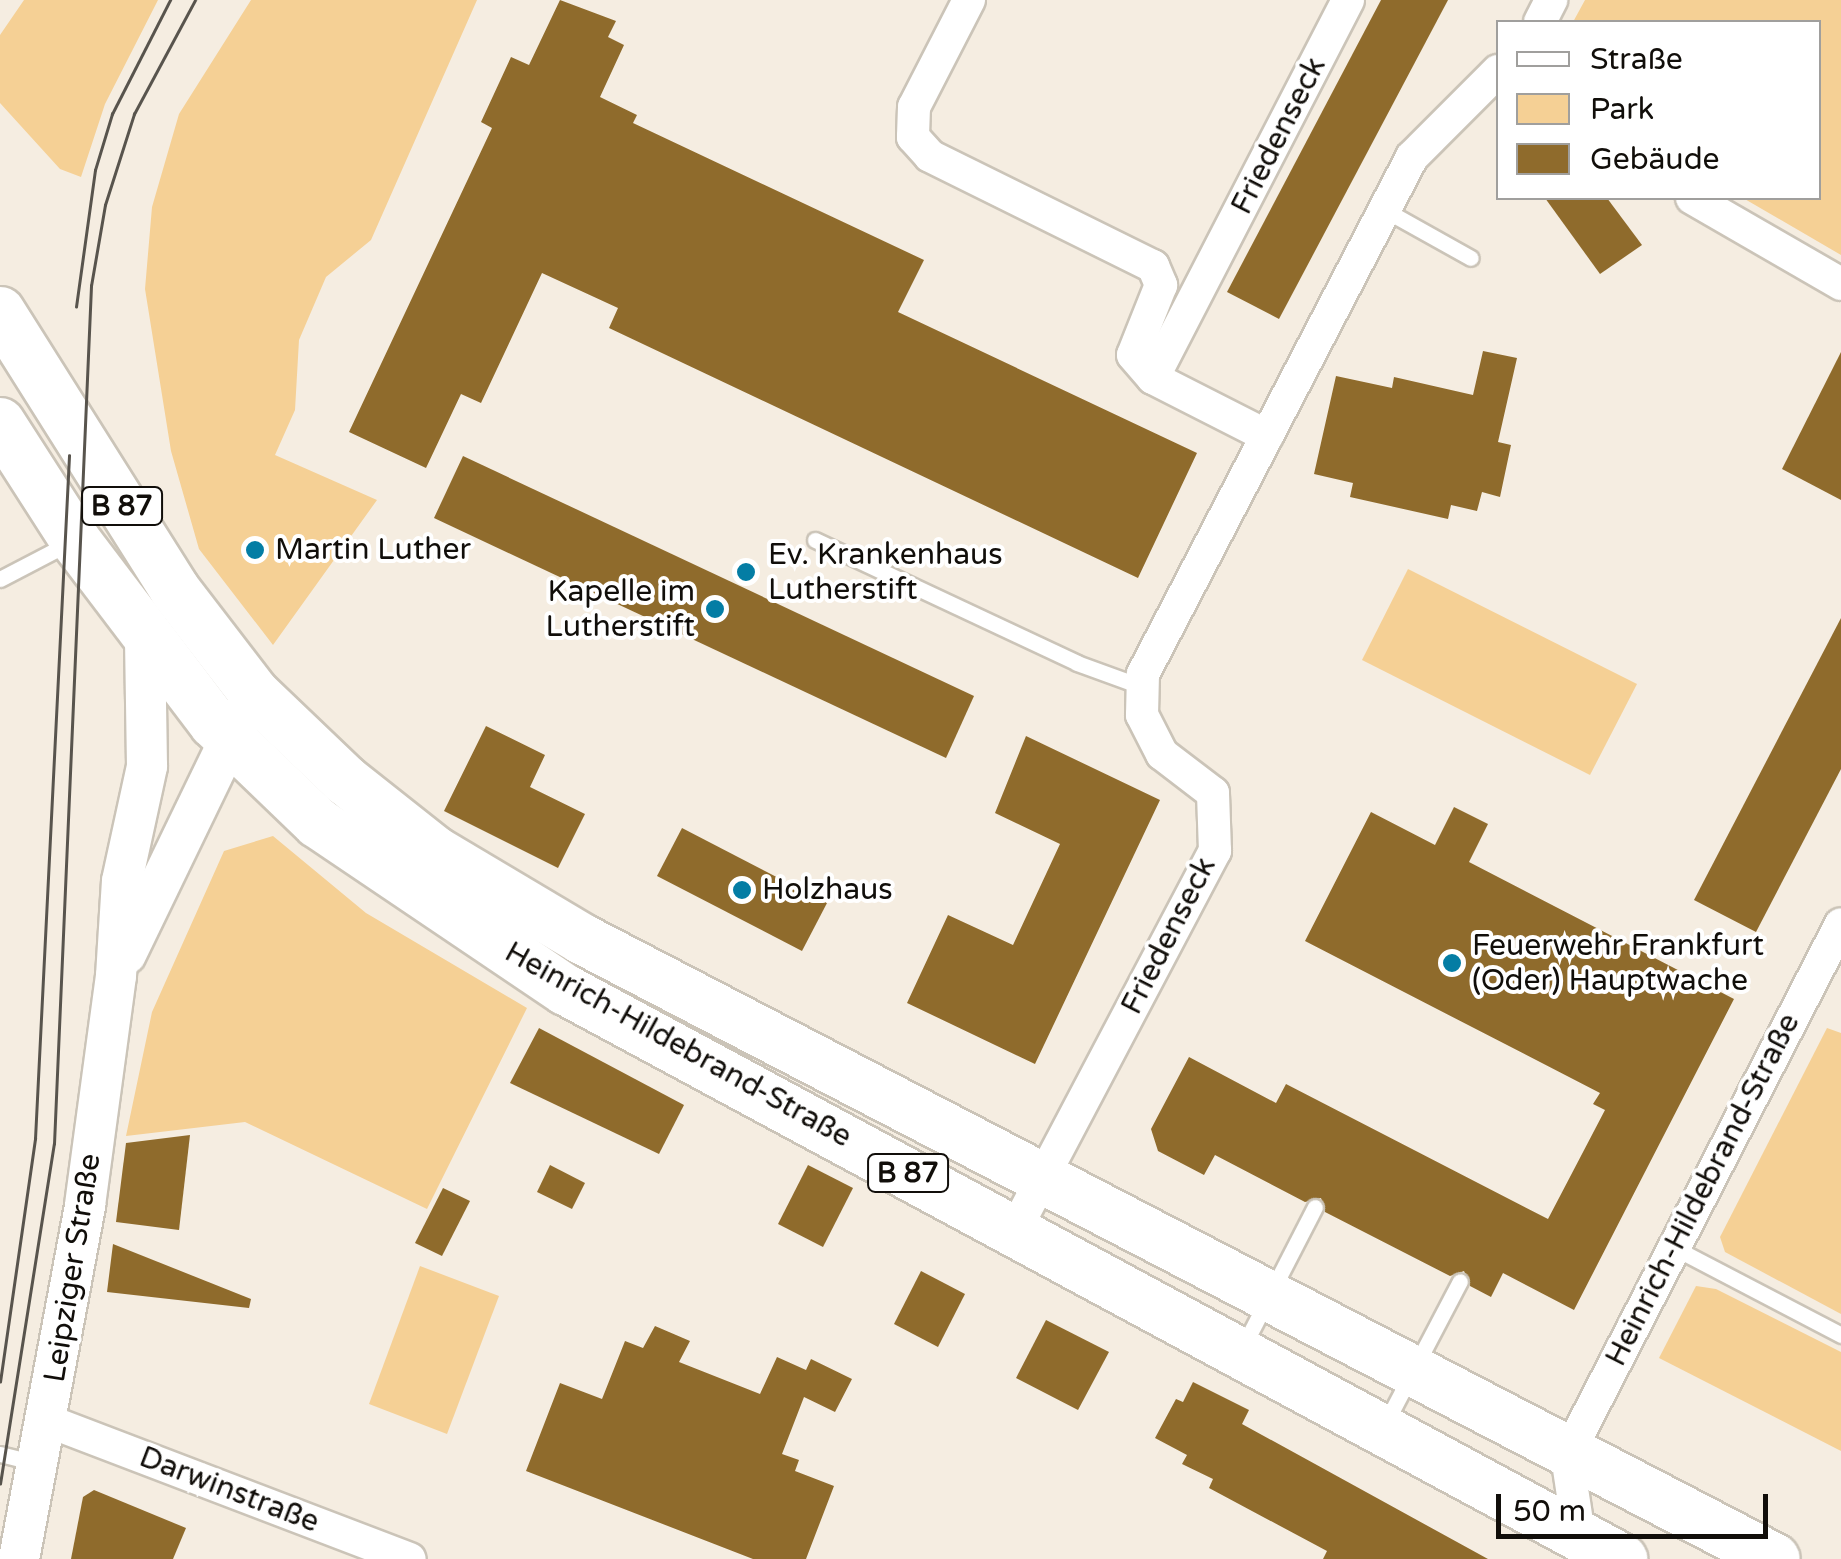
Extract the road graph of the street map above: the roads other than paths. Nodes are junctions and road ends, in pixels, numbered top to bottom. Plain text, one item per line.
1 (969, 0) edge
2 (1348, 0) edge
3 (1496, 79) edge
4 (1695, 200) edge
5 (1385, 210) junction
6 (1470, 258) dead end
7 (1841, 284) edge
8 (0, 312) edge
9 (1153, 378) junction
10 (0, 423) edge
11 (1267, 436) junction
12 (74, 540) junction
13 (816, 540) dead end
14 (0, 580) edge
15 (145, 636) junction
16 (1143, 687) junction
17 (254, 693) junction
18 (228, 738) junction
19 (1841, 924) edge
20 (116, 976) junction
21 (1042, 1180) junction
22 (1316, 1207) dead end
23 (1015, 1230) junction
24 (1672, 1247) junction
25 (1460, 1281) dead end
26 (1268, 1300) junction
27 (1841, 1334) edge
28 (1241, 1350) junction
29 (1411, 1375) junction
30 (48, 1421) junction
31 (1384, 1426) junction
32 (0, 1454) edge
33 (1567, 1456) junction
34 (39, 1464) junction
35 (1600, 1547) edge
36 (19, 1559) edge
37 (410, 1559) edge
38 (1776, 1559) edge

1 - 9 street
2 - 9 street, Friedenseck
3 - 5 street
4 - 7 street
5 - 6 lane
5 - 11 street
8 - 17 main road, B 87
9 - 11 street
10 - 12 main road, B 87
11 - 16 street
12 - 14 lane
12 - 15 main road, B 87
13 - 16 lane
15 - 18 main road, B 87
15 - 20 street, Leipziger Straße
16 - 21 street, Friedenseck
17 - 18 street, Leipziger Straße
17 - 21 main road, Heinrich-Hildebrand-Straße / B 87
18 - 20 street, Leipziger Straße
18 - 23 main road, Heinrich-Hildebrand-Straße / B 87
19 - 24 street, Heinrich-Hildebrand-Straße
20 - 30 street, Leipziger Straße
21 - 23 street, Friedenseck
21 - 26 main road, Heinrich-Hildebrand-Straße / B 87
22 - 26 lane
23 - 28 main road, Heinrich-Hildebrand-Straße / B 87
24 - 27 lane
24 - 33 street, Heinrich-Hildebrand-Straße
25 - 29 lane
26 - 28 lane
26 - 29 main road, Heinrich-Hildebrand-Straße / B 87
28 - 31 main road, Heinrich-Hildebrand-Straße / B 87
29 - 31 lane
29 - 33 main road, Heinrich-Hildebrand-Straße / B 87
30 - 34 street, Leipziger Straße
30 - 37 street, Darwinstraße
31 - 35 main road, Heinrich-Hildebrand-Straße / B 87
32 - 34 lane
33 - 35 street, Heinrich-Hildebrand-Straße
33 - 38 main road, Heinrich-Hildebrand-Straße / B 87
34 - 36 street, Leipziger Straße

